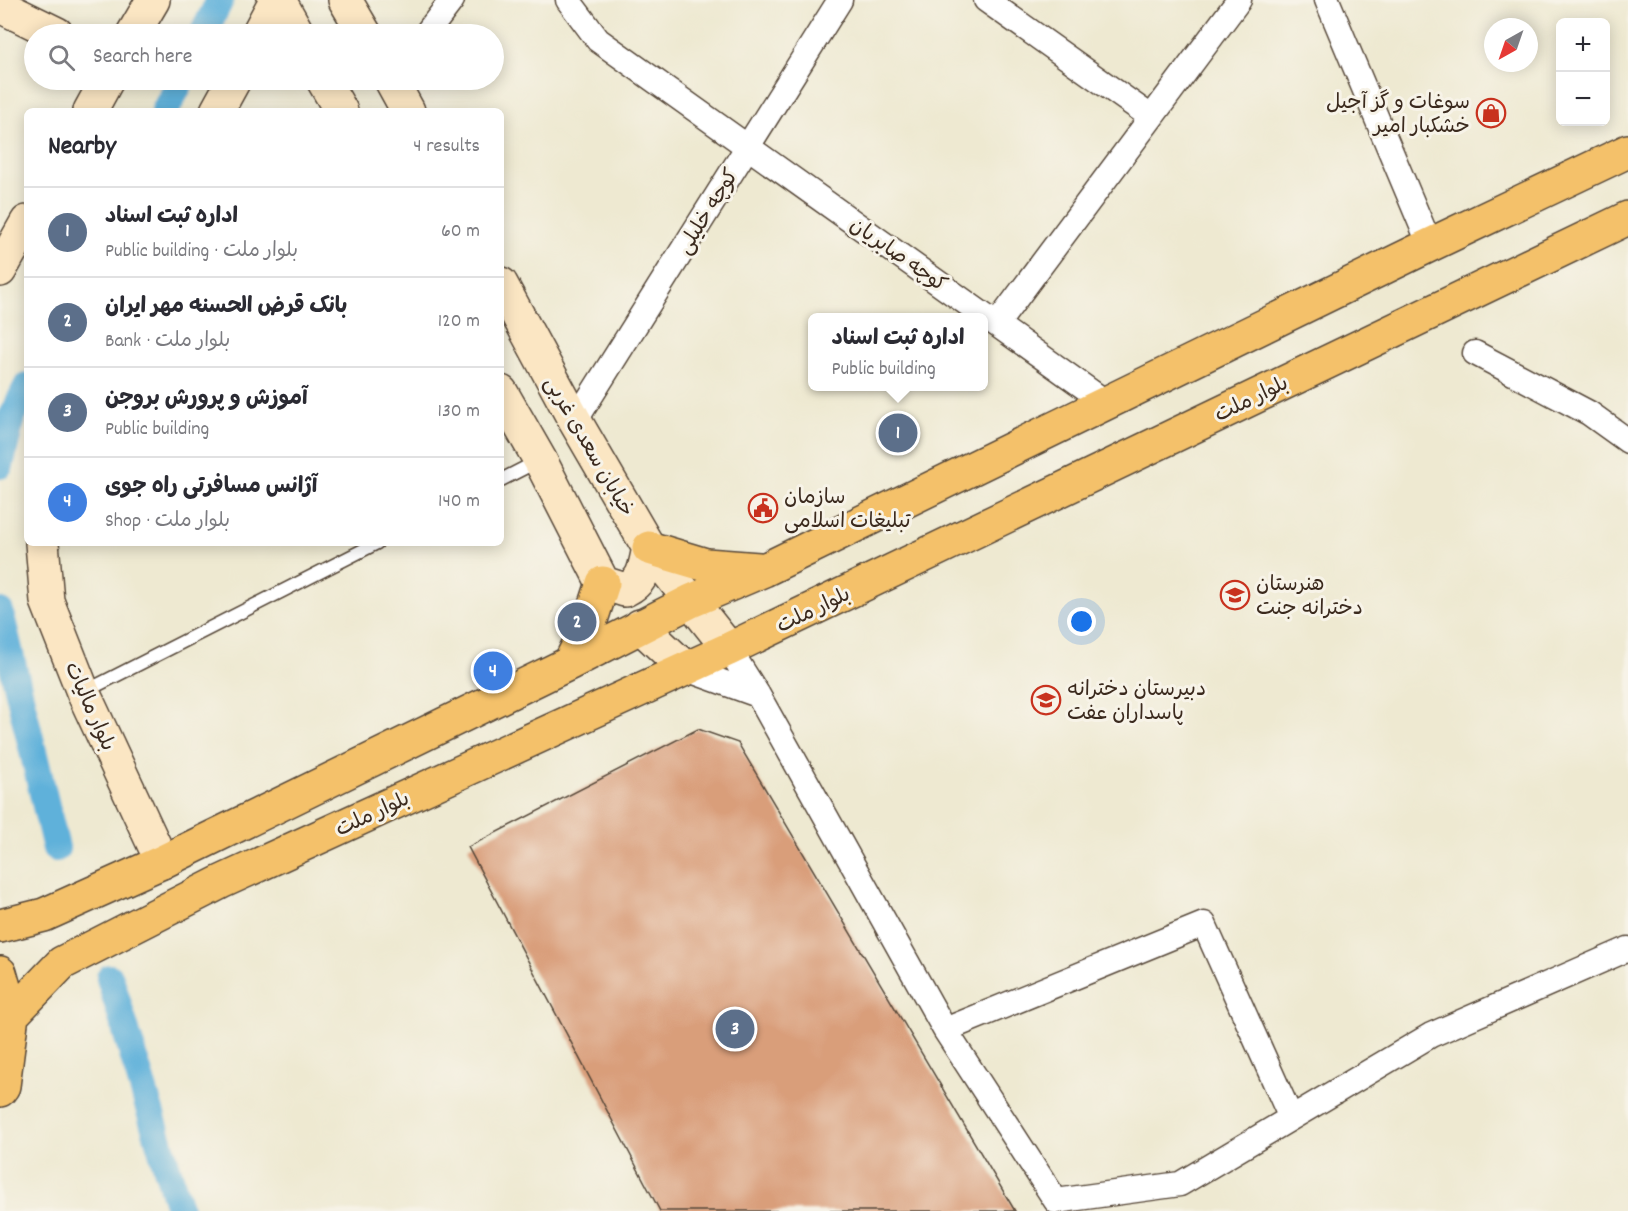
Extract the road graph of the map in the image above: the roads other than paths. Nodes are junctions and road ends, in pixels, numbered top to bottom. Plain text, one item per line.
1 (153, 0) edge
2 (277, 0) edge
3 (345, 0) edge
4 (452, 0) edge
5 (568, 0) edge
6 (840, 0) edge
7 (987, 0) edge
8 (1239, 0) edge
9 (1327, 0) edge
10 (0, 6) edge
11 (37, 24) edge
12 (139, 24) edge
13 (264, 24) edge
14 (292, 24) edge
15 (359, 24) edge
16 (434, 24) edge
17 (102, 90) edge
18 (229, 90) edge
19 (329, 90) edge
20 (396, 90) edge
21 (92, 108) edge
22 (219, 108) edge
23 (339, 108) edge
24 (406, 108) edge
25 (1151, 117) junction
26 (747, 147) junction
27 (1628, 151) edge
28 (1628, 218) edge
29 (24, 227) edge
30 (1430, 245) junction
31 (0, 270) edge
32 (504, 290) edge
33 (981, 313) edge
34 (988, 318) edge
35 (996, 324) junction
36 (1474, 353) dead end
37 (504, 397) edge
38 (1108, 404) junction
39 (575, 421) junction
40 (1628, 441) edge
41 (540, 460) junction
42 (504, 478) edge
43 (42, 546) edge
44 (371, 546) edge
45 (649, 549) junction
46 (764, 570) junction
47 (603, 583) junction
48 (691, 601) junction
49 (640, 626) junction
50 (729, 649) junction
51 (570, 663) junction
52 (686, 669) junction
53 (83, 692) junction
54 (758, 695) junction
55 (162, 862) junction
56 (0, 926) edge
57 (1628, 949) edge
58 (0, 973) edge
59 (12, 1016) junction
60 (945, 1030) junction
61 (0, 1090) edge
62 (1291, 1118) junction

1 - 12 street
2 - 13 street
2 - 14 street
3 - 15 street
4 - 16 street
5 - 26 street, کوچه صابریان
6 - 26 street, کوچه خلیلی
7 - 25 street
8 - 25 street
9 - 30 street
10 - 11 street
17 - 21 street
18 - 22 street
19 - 23 street
20 - 24 street
25 - 35 street
26 - 33 street, کوچه صابریان
26 - 39 street, کوچه خلیلی
27 - 30 main road
28 - 50 main road, بلوار ملت
29 - 31 street
30 - 38 main road
32 - 39 street, خیابان سعدی غربی
34 - 35 street, کوچه صابریان
35 - 38 street, کوچه صابریان
36 - 40 street
37 - 41 street
38 - 46 main road
39 - 45 street, خیابان سعدی غربی
41 - 42 lane
41 - 47 street
43 - 53 street, بلوار مالیات
44 - 53 lane
45 - 46 main road
45 - 47 street
45 - 48 street, خیابان سعدی غربی
46 - 48 main road
47 - 51 main road
48 - 49 main road
48 - 50 street, خیابان سعدی غربی
49 - 51 main road
49 - 52 street
50 - 52 main road, بلوار ملت
50 - 54 street
51 - 55 main road
52 - 54 street
52 - 59 main road, بلوار ملت
53 - 55 street, بلوار مالیات
54 - 60 street
55 - 56 main road
57 - 62 street
58 - 59 main road
59 - 61 main road
60 - 62 street
60 - 62 street

